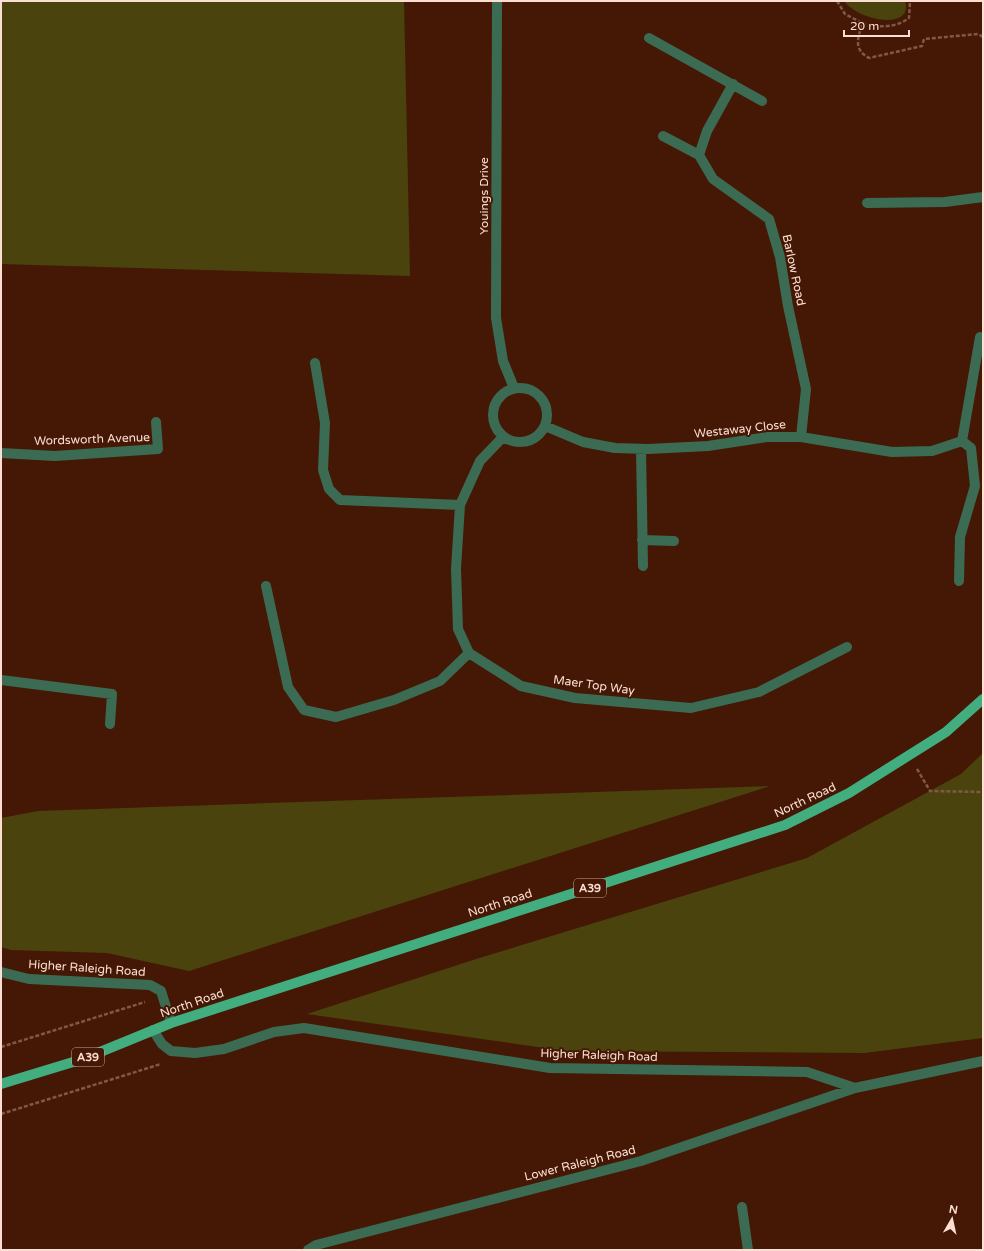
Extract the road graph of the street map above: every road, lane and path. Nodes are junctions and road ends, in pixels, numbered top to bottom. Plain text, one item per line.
1 (497, 1) edge
2 (837, 1) edge
3 (910, 1) edge
4 (862, 23) junction
5 (983, 36) edge
6 (649, 38) dead end
7 (733, 84) junction
8 (762, 101) dead end
9 (663, 136) dead end
10 (699, 155) junction
11 (983, 197) edge
12 (867, 203) dead end
13 (980, 337) dead end
14 (315, 363) dead end
15 (514, 388) junction
16 (156, 422) dead end
17 (545, 426) junction
18 (801, 437) junction
19 (502, 438) junction
20 (962, 441) junction
21 (641, 449) junction
22 (1, 453) edge
23 (460, 505) junction
24 (642, 540) junction
25 (674, 541) dead end
26 (643, 566) dead end
27 (959, 581) dead end
28 (266, 586) dead end
29 (848, 647) dead end
30 (469, 654) junction
31 (1, 680) edge
32 (983, 699) edge
33 (110, 724) dead end
34 (909, 755) junction
35 (983, 792) edge
36 (1, 972) edge
37 (163, 996) junction
38 (171, 1023) junction
39 (153, 1030) junction
40 (1, 1047) edge
41 (983, 1061) edge
42 (165, 1063) dead end
43 (1, 1084) edge
44 (855, 1088) junction
45 (1, 1114) edge
46 (742, 1207) dead end
47 (308, 1250) edge
48 (748, 1250) edge

1 - 15 street, Youings Drive
2 - 4 path
3 - 4 path
4 - 5 path
6 - 7 street
7 - 8 street
7 - 10 street
9 - 10 street
10 - 18 street, Barlow Road
11 - 12 street
13 - 20 street
14 - 23 street
15 - 17 street
15 - 19 street
16 - 22 street, Wordsworth Avenue
17 - 19 street
17 - 21 street, Westaway Close
18 - 20 street, Westaway Close
18 - 21 street, Westaway Close
19 - 23 street
20 - 27 street
21 - 24 street
23 - 30 street
24 - 25 street
24 - 26 street
28 - 30 street
29 - 30 street, Maer Top Way
31 - 33 street
32 - 34 main road, North Road / A39
34 - 35 path
34 - 38 main road, North Road / A39
36 - 37 street, Higher Raleigh Road
37 - 38 street
37 - 40 path
38 - 39 main road, North Road / A39
39 - 43 main road, North Road / A39
39 - 44 street, Higher Raleigh Road
41 - 44 street
42 - 45 path
44 - 47 street, Lower Raleigh Road
46 - 48 street

